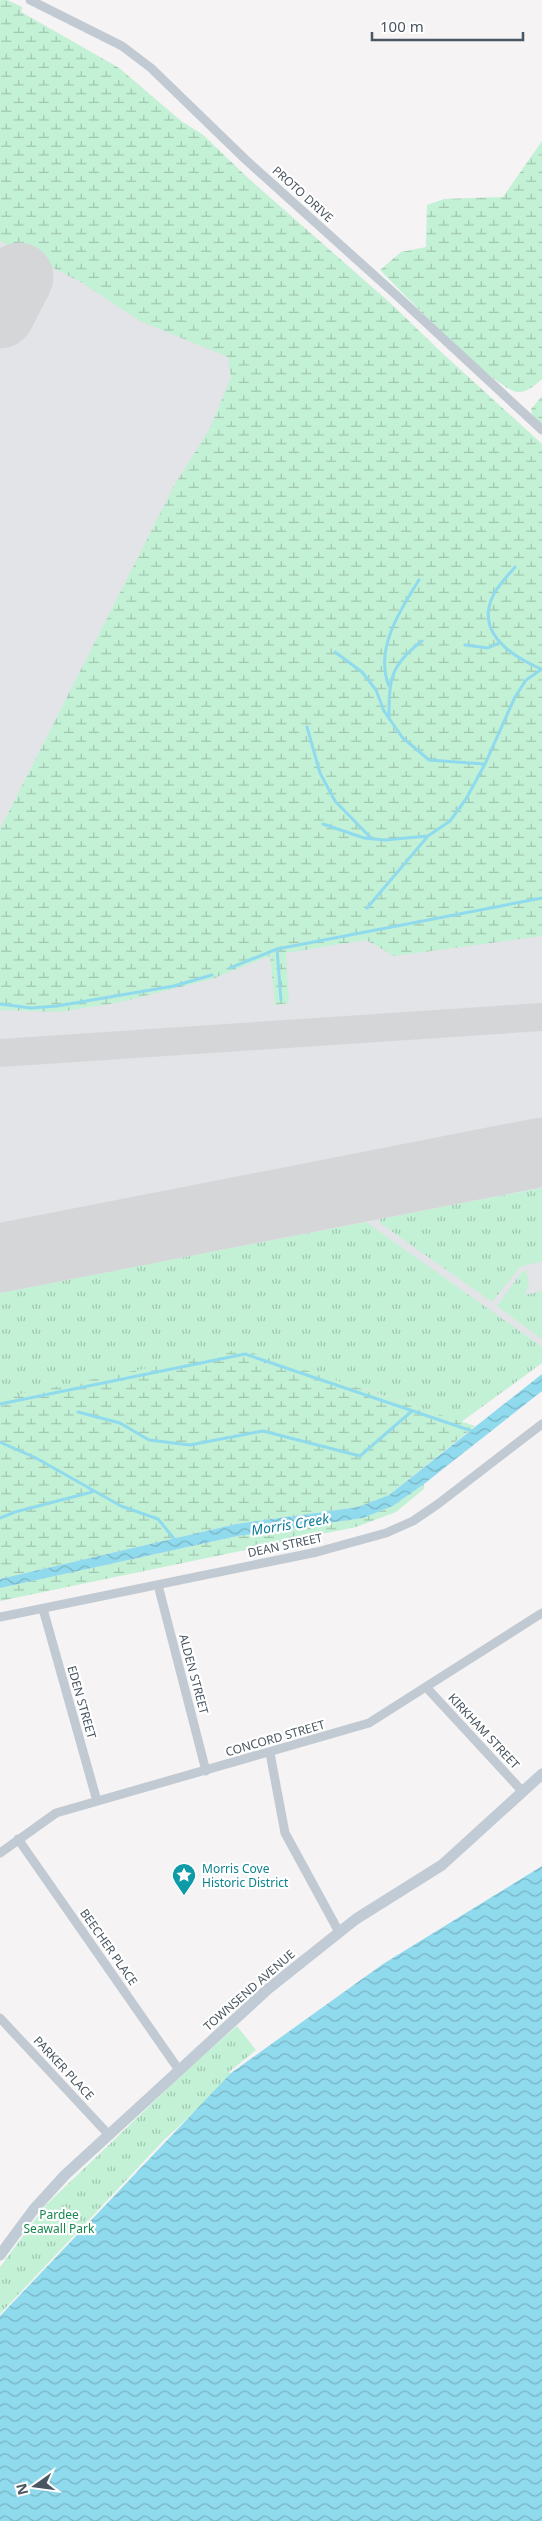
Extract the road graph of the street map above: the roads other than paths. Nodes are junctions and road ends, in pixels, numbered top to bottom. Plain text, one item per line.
1 (30, 0) edge
2 (542, 430) edge
3 (542, 1424) edge
4 (158, 1584) junction
5 (43, 1609) junction
6 (542, 1613) edge
7 (0, 1617) edge
8 (426, 1687) junction
9 (270, 1753) junction
10 (206, 1770) junction
11 (542, 1774) edge
12 (522, 1792) junction
13 (97, 1801) junction
14 (18, 1839) junction
15 (0, 1853) edge
16 (339, 1932) junction
17 (0, 2018) edge
18 (179, 2070) junction
19 (109, 2135) junction
20 (0, 2255) edge

1 - 2 street, PROTO DRIVE
3 - 4 street, DEAN STREET
4 - 5 street, DEAN STREET
4 - 10 street, ALDEN STREET
5 - 7 street, DEAN STREET
5 - 13 street, EDEN STREET
6 - 8 street, CONCORD STREET
8 - 9 street, CONCORD STREET
8 - 12 street, KIRKHAM STREET
9 - 10 street, CONCORD STREET
9 - 16 street
10 - 13 street, CONCORD STREET
11 - 12 main road, TOWNSEND AVENUE
12 - 16 main road, TOWNSEND AVENUE
13 - 14 street, CONCORD STREET
14 - 15 street, CONCORD STREET
14 - 18 street, BEECHER PLACE
16 - 18 main road, TOWNSEND AVENUE
17 - 19 street, PARKER PLACE
18 - 19 main road, TOWNSEND AVENUE
19 - 20 main road, TOWNSEND AVENUE

